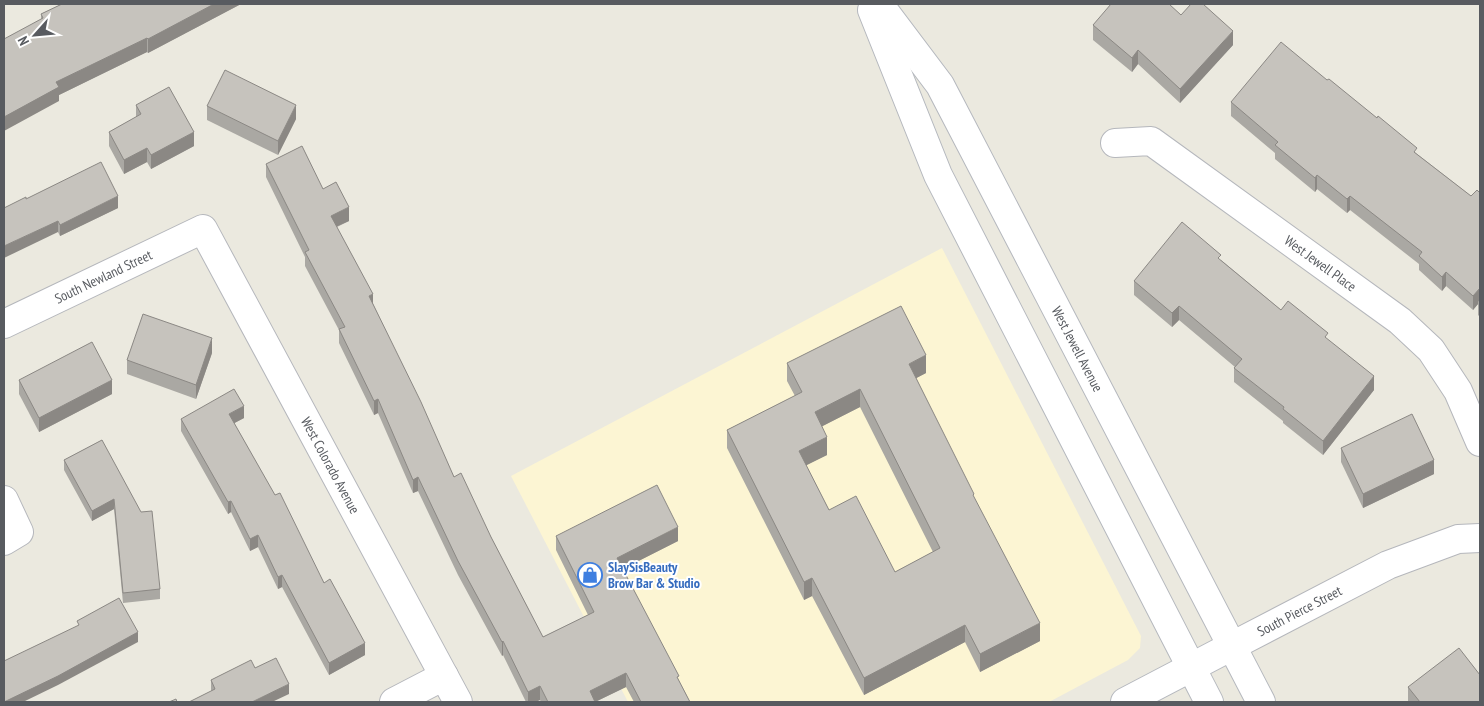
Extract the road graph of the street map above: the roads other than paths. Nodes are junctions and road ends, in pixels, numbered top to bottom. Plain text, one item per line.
1 (869, 4) edge
2 (879, 4) edge
3 (1115, 143) dead end
4 (203, 229) joint
5 (4, 324) edge
6 (1480, 442) edge
7 (4, 500) edge
8 (1480, 538) edge
9 (4, 541) edge
10 (1232, 646) junction
11 (1191, 668) junction
12 (444, 676) junction
13 (394, 702) edge
14 (458, 702) edge
15 (1126, 702) edge
16 (1209, 702) edge
17 (1261, 702) edge

1 - 11 street
2 - 10 street, West Jewell Avenue
3 - 6 street, West Jewell Place
4 - 5 street, South Newland Street
4 - 12 street, West Colorado Avenue
7 - 9 street
8 - 10 street, South Pierce Street
10 - 11 street, South Pierce Street
10 - 17 street, West Jewell Avenue
11 - 15 street, South Pierce Street
11 - 16 street
12 - 13 street
12 - 14 street, West Colorado Avenue

